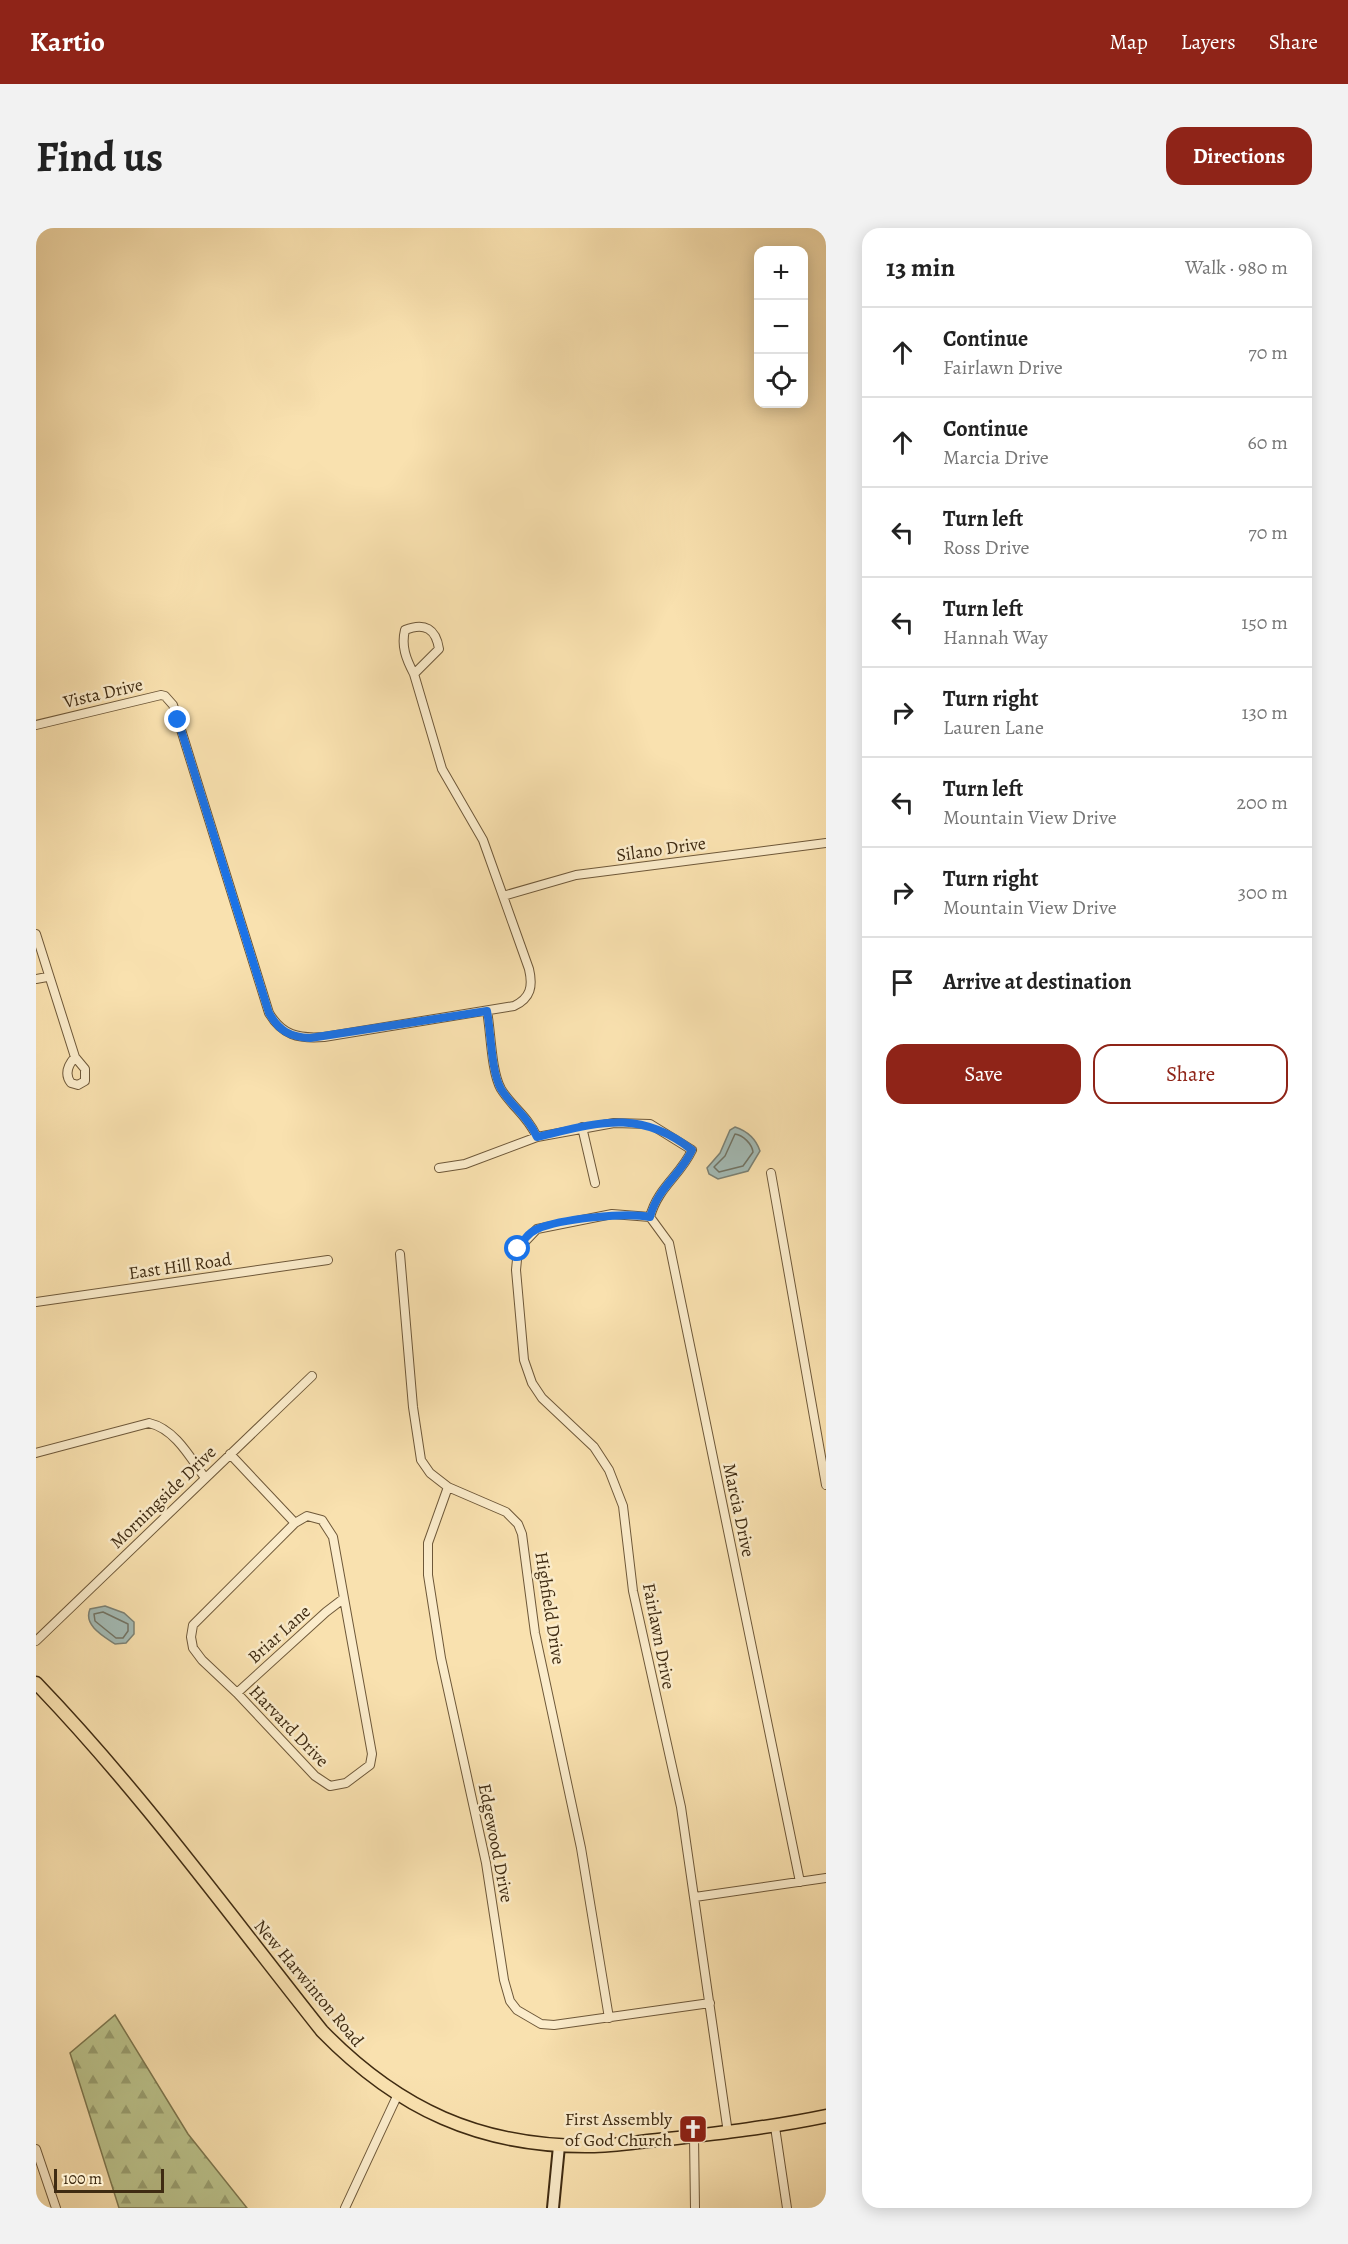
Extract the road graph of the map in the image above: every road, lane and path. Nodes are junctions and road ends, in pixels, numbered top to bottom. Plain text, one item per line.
1 (414, 674) junction
2 (36, 725) edge
3 (826, 843) edge
4 (503, 896) junction
5 (36, 934) edge
6 (47, 977) junction
7 (36, 979) edge
8 (487, 1011) junction
9 (75, 1057) dead end
10 (582, 1127) junction
11 (537, 1137) junction
12 (439, 1168) dead end
13 (771, 1173) dead end
14 (595, 1183) dead end
15 (650, 1217) junction
16 (400, 1254) dead end
17 (328, 1260) dead end
18 (36, 1302) edge
19 (312, 1376) dead end
20 (36, 1453) edge
21 (230, 1454) junction
22 (206, 1478) junction
23 (826, 1485) edge
24 (448, 1486) junction
25 (295, 1523) junction
26 (343, 1599) junction
27 (36, 1641) edge
28 (36, 1683) edge
29 (237, 1693) junction
30 (826, 1878) edge
31 (800, 1882) junction
32 (695, 1897) junction
33 (710, 2003) junction
34 (609, 2018) junction
35 (398, 2094) junction
36 (826, 2116) edge
37 (774, 2127) junction
38 (728, 2133) junction
39 (694, 2136) junction
40 (560, 2146) junction
41 (36, 2150) edge
42 (56, 2208) edge
43 (345, 2208) edge
44 (553, 2208) edge
45 (695, 2208) edge
46 (787, 2208) edge

1 - 1 street
1 - 4 street
2 - 8 street, Vista Drive
3 - 4 street, Silano Drive
4 - 8 street
5 - 6 street
6 - 7 street
6 - 9 street
8 - 11 street
10 - 11 street
10 - 14 street
10 - 15 street
11 - 12 street
13 - 23 street
15 - 31 street, Marcia Drive
15 - 32 street, Fairlawn Drive
16 - 24 street, Highfield Drive
17 - 18 street, East Hill Road
19 - 21 street, Morningside Drive
20 - 22 street
21 - 22 street, Morningside Drive
21 - 25 street
22 - 27 street, Morningside Drive
24 - 34 street, Highfield Drive
24 - 34 street, Edgewood Drive
25 - 26 street, Harvard Drive
25 - 29 street, Harvard Drive
26 - 29 street, Briar Lane
26 - 29 street, Harvard Drive
28 - 35 main road, New Harwinton Road
30 - 31 street
31 - 32 street
32 - 33 street, Fairlawn Drive
33 - 34 street, Edgewood Drive
33 - 38 street, Fairlawn Drive
35 - 40 main road, New Harwinton Road
35 - 43 street
36 - 37 main road, New Harwinton Road
37 - 38 main road, New Harwinton Road
37 - 46 street
38 - 39 main road, New Harwinton Road
39 - 40 main road, New Harwinton Road
39 - 45 street
40 - 44 main road
41 - 42 street

